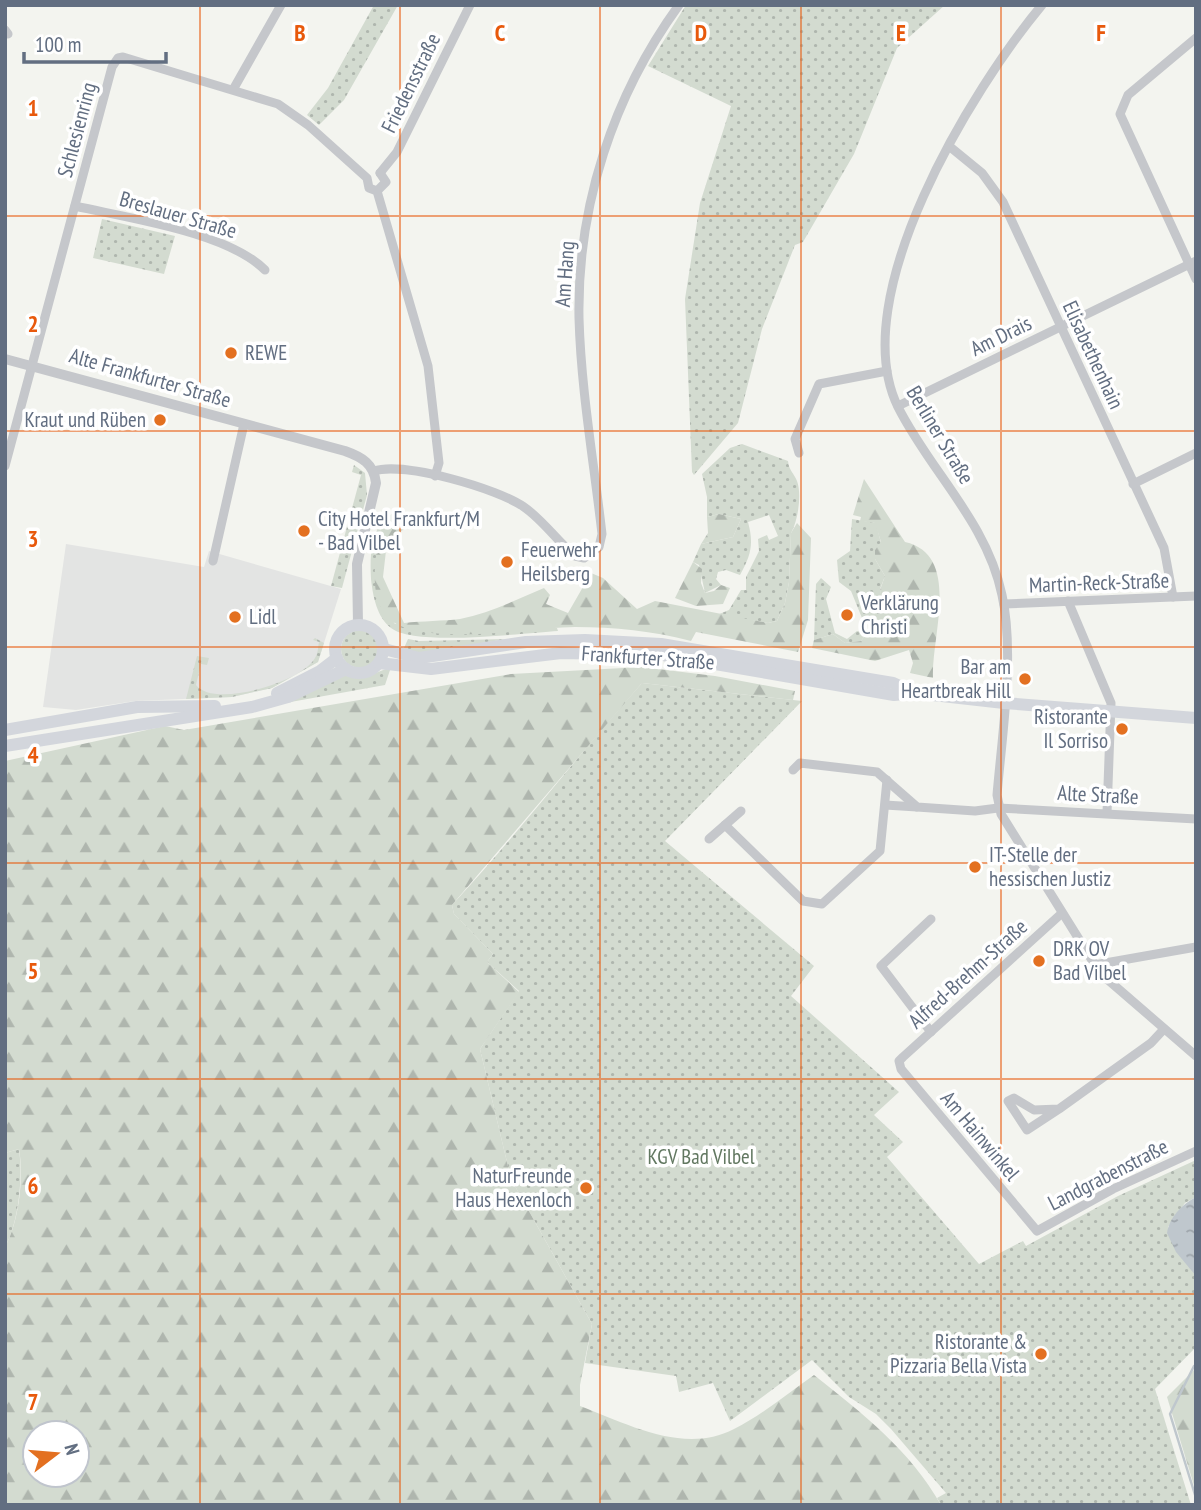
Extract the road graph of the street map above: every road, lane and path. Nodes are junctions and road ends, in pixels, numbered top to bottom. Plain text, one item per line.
1 (281, 5) edge
2 (470, 5) edge
3 (679, 5) edge
4 (1042, 5) edge
5 (1196, 38) edge
6 (234, 88) junction
7 (949, 146) junction
8 (380, 173) junction
9 (367, 178) junction
10 (377, 191) junction
11 (75, 206) junction
12 (1192, 263) edge
13 (265, 271) dead end
14 (1196, 279) edge
15 (1061, 327) junction
16 (5, 359) edge
17 (30, 365) junction
18 (887, 371) junction
19 (898, 406) junction
20 (244, 424) junction
21 (799, 453) dead end
22 (1196, 453) edge
23 (5, 466) edge
24 (374, 471) junction
25 (435, 476) junction
26 (1133, 484) junction
27 (213, 561) dead end
28 (1196, 596) edge
29 (1173, 597) junction
30 (1068, 601) junction
31 (1004, 604) junction
32 (358, 624) junction
33 (384, 649) junction
34 (337, 658) junction
35 (379, 663) junction
36 (346, 669) junction
37 (915, 693) junction
38 (1004, 703) junction
39 (1112, 712) junction
40 (1196, 718) edge
41 (5, 730) edge
42 (5, 746) edge
43 (793, 770) dead end
44 (887, 780) junction
45 (885, 805) junction
46 (917, 807) junction
47 (998, 808) junction
48 (741, 811) dead end
49 (1107, 813) junction
50 (1196, 819) edge
51 (725, 825) junction
52 (709, 839) dead end
53 (1061, 914) junction
54 (931, 919) dead end
55 (1196, 947) edge
56 (1094, 965) junction
57 (1164, 1029) junction
58 (931, 1032) junction
59 (1196, 1056) edge
60 (899, 1061) joint
61 (1059, 1108) junction
62 (1196, 1151) edge
63 (1037, 1231) joint

1 - 6 street
2 - 8 street, Friedensstraße
3 - 25 street, Am Hang
4 - 7 street, Berliner Straße
5 - 12 street
6 - 9 street, Schlesienring
6 - 11 street, Schlesienring
7 - 15 street, Elisabethenhain
7 - 18 street, Berliner Straße
8 - 9 street
8 - 10 street, Schlesienring
9 - 10 street, Schlesienring
10 - 25 street, Schlesienring
11 - 13 street, Breslauer Straße
11 - 17 street, Schlesienring
12 - 14 street
12 - 15 street, Am Drais
15 - 19 street, Am Drais
15 - 26 street, Elisabethenhain
16 - 17 street, Alte Frankfurter Straße
17 - 20 street, Alte Frankfurter Straße
17 - 23 street, Schlesienring
18 - 19 street, Berliner Straße
18 - 21 street
19 - 31 street, Berliner Straße
20 - 24 street, Alte Frankfurter Straße
20 - 27 street, Alte Frankfurter Straße
22 - 26 street
24 - 25 street
24 - 32 street
26 - 29 street, Elisabethenhain
28 - 29 street, Martin-Reck-Straße
29 - 30 street, Martin-Reck-Straße
30 - 31 street, Martin-Reck-Straße
30 - 39 street
31 - 38 street, Berliner Straße
32 - 33 main road
32 - 34 main road
33 - 35 main road
33 - 37 main road, Frankfurter Straße
34 - 36 main road
34 - 41 main road
35 - 36 main road, Frankfurter Straße
35 - 37 main road, Frankfurter Straße
36 - 42 main road, Frankfurter Straße
37 - 38 main road, Frankfurter Straße
38 - 39 main road, Frankfurter Straße
38 - 47 street, Berliner Straße
39 - 40 main road, Frankfurter Straße
39 - 49 street
43 - 44 street
44 - 45 street
44 - 46 street
45 - 46 street, Alte Straße
45 - 51 street
46 - 47 street, Alte Straße
47 - 49 street, Alte Straße
47 - 53 street
48 - 51 street
49 - 50 street, Alte Straße
51 - 52 street
53 - 56 street
53 - 58 street, Alfred-Brehm-Straße
54 - 58 street
55 - 56 street
56 - 57 street
57 - 59 street
57 - 61 street
58 - 60 street, Alfred-Brehm-Straße
60 - 63 street, Am Hainwinkel
61 - 61 street
62 - 63 street, Landgrabenstraße

